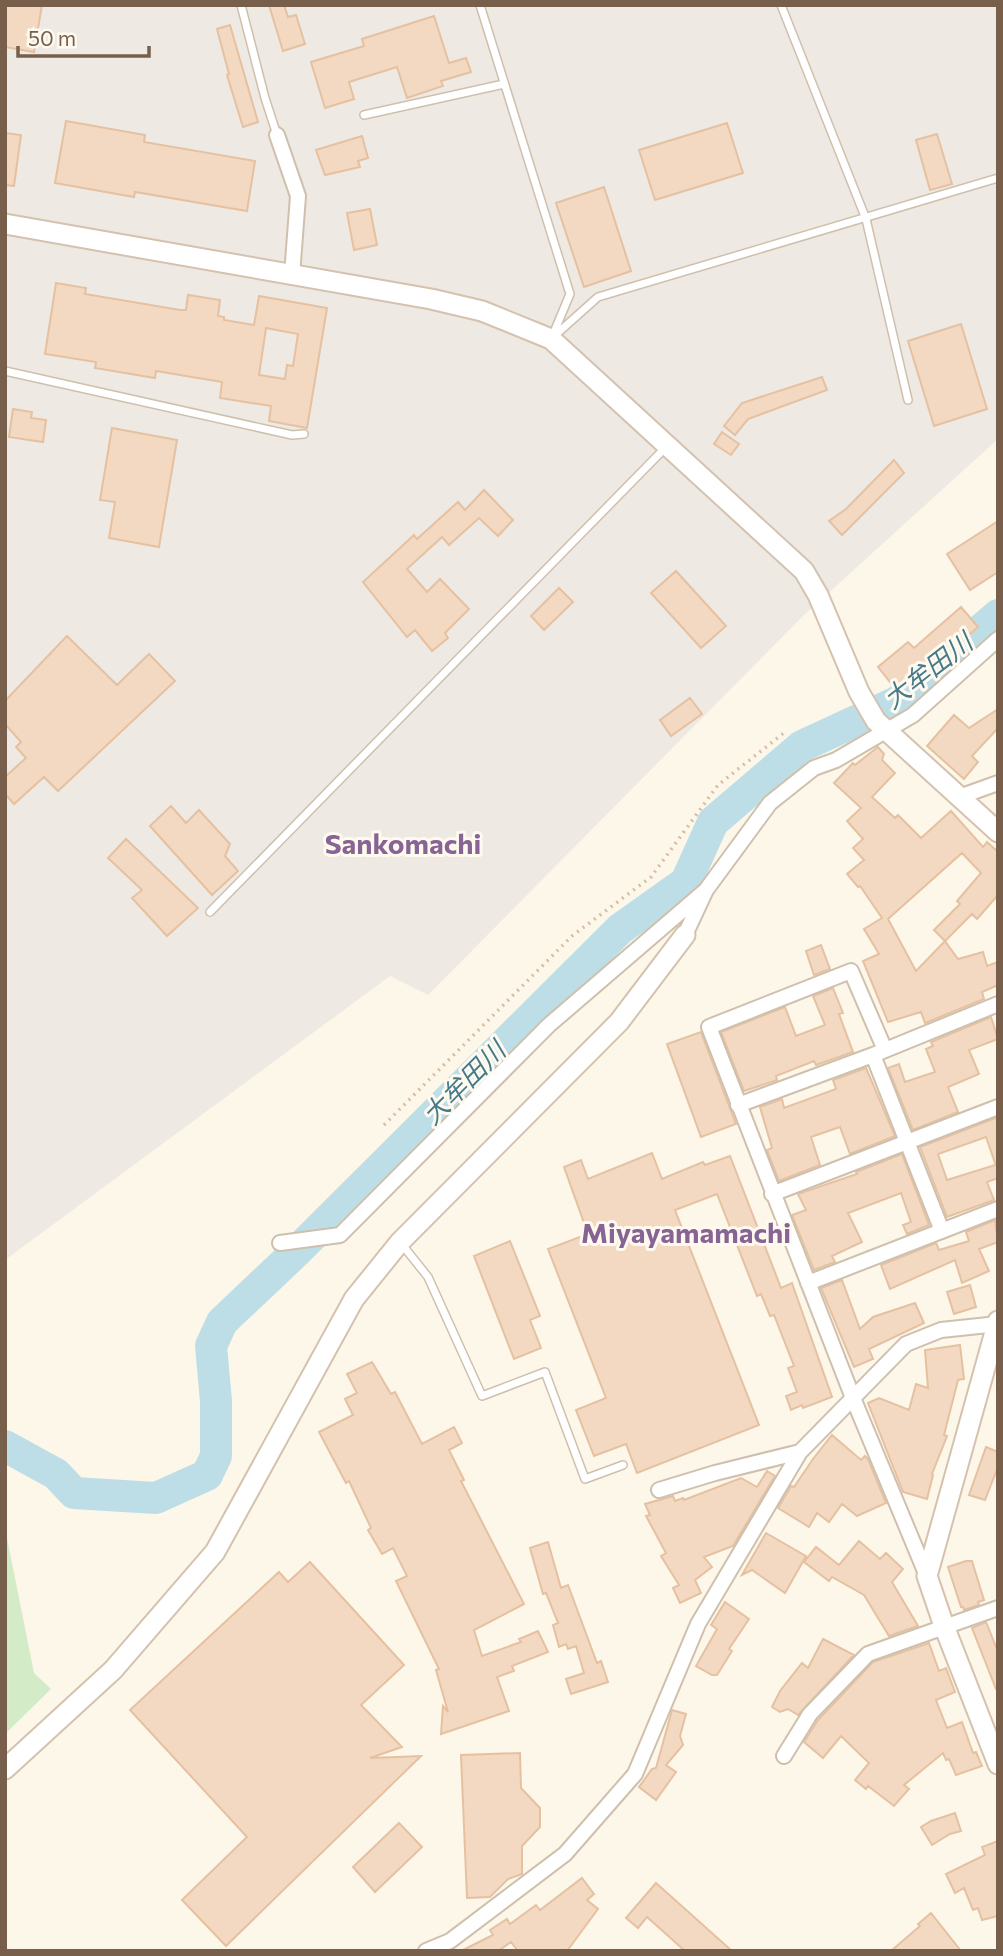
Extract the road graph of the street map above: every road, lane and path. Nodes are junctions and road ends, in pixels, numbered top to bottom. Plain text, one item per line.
1 (241, 5) edge
2 (480, 5) edge
3 (781, 5) edge
4 (504, 84) junction
5 (364, 116) dead end
6 (277, 135) joint
7 (998, 178) edge
8 (866, 219) junction
9 (5, 224) edge
10 (292, 275) junction
11 (551, 339) junction
12 (5, 371) edge
13 (908, 400) dead end
14 (304, 434) dead end
15 (667, 446) junction
16 (998, 639) edge
17 (885, 730) junction
18 (785, 732) dead end
19 (998, 783) edge
20 (959, 797) junction
21 (998, 832) edge
22 (706, 890) junction
23 (210, 912) dead end
24 (685, 935) joint
25 (998, 1004) edge
26 (879, 1052) junction
27 (738, 1105) junction
28 (998, 1107) edge
29 (384, 1125) dead end
30 (907, 1140) junction
31 (772, 1194) junction
32 (998, 1209) edge
33 (942, 1231) junction
34 (400, 1242) junction
35 (280, 1244) dead end
36 (808, 1283) junction
37 (997, 1323) edge
38 (853, 1398) junction
39 (800, 1452) junction
40 (623, 1465) dead end
41 (659, 1490) dead end
42 (928, 1576) junction
43 (998, 1608) edge
44 (944, 1626) junction
45 (784, 1756) dead end
46 (998, 1764) edge
47 (5, 1769) edge
48 (426, 1951) edge

1 - 6 lane
2 - 4 lane
3 - 8 lane
4 - 5 lane
4 - 11 lane
6 - 10 street
7 - 8 lane
8 - 11 lane
8 - 13 lane
9 - 10 street
10 - 11 street
11 - 15 street
12 - 14 lane
15 - 17 street
15 - 23 lane
16 - 17 street
17 - 20 street
17 - 22 street
18 - 29 path
19 - 20 street
20 - 21 street
22 - 24 street
22 - 35 street
24 - 34 street
25 - 26 street
26 - 27 street
26 - 27 street
26 - 30 street
27 - 31 street
28 - 30 street
30 - 31 street
30 - 33 street
31 - 36 street
32 - 33 street
33 - 36 street
34 - 40 lane
34 - 47 street
36 - 38 street
37 - 38 street
37 - 42 street
38 - 39 street
38 - 42 street
39 - 41 street
39 - 48 street
42 - 44 street
43 - 44 street
44 - 45 street
44 - 46 street

